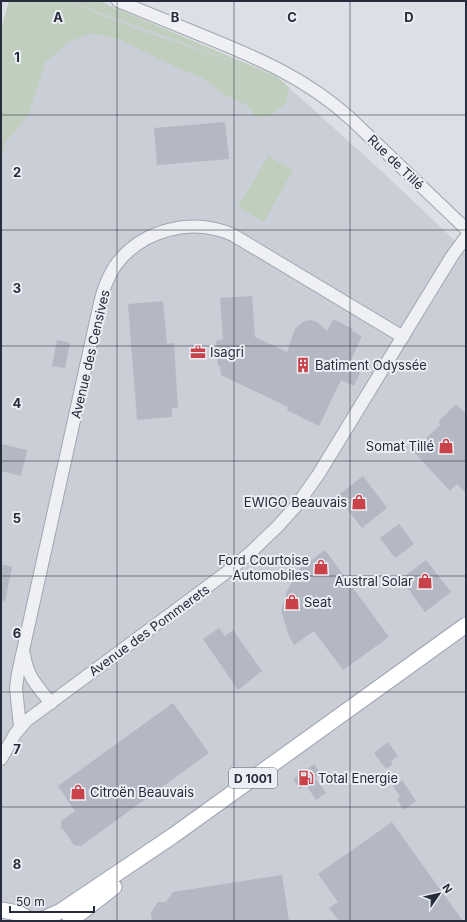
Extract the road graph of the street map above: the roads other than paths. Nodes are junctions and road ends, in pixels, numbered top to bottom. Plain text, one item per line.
1 (118, 1) edge
2 (466, 229) edge
3 (466, 237) edge
4 (403, 337) junction
5 (466, 625) edge
6 (466, 634) edge
7 (24, 649) junction
8 (51, 703) junction
9 (20, 727) junction
10 (1, 759) edge
11 (2, 910) edge
12 (33, 921) edge
13 (70, 921) edge

1 - 2 street, Rue de Tillé
3 - 4 street, Avenue des Pommerets
4 - 7 street, Avenue des Censives
4 - 8 street, Avenue des Pommerets
5 - 12 main road, D 1001
6 - 13 main road, D 1001
7 - 8 street, Avenue des Censives
7 - 9 street, Avenue des Censives
8 - 9 street, Avenue des Pommerets
9 - 10 street, Avenue des Pommerets
11 - 12 main road

